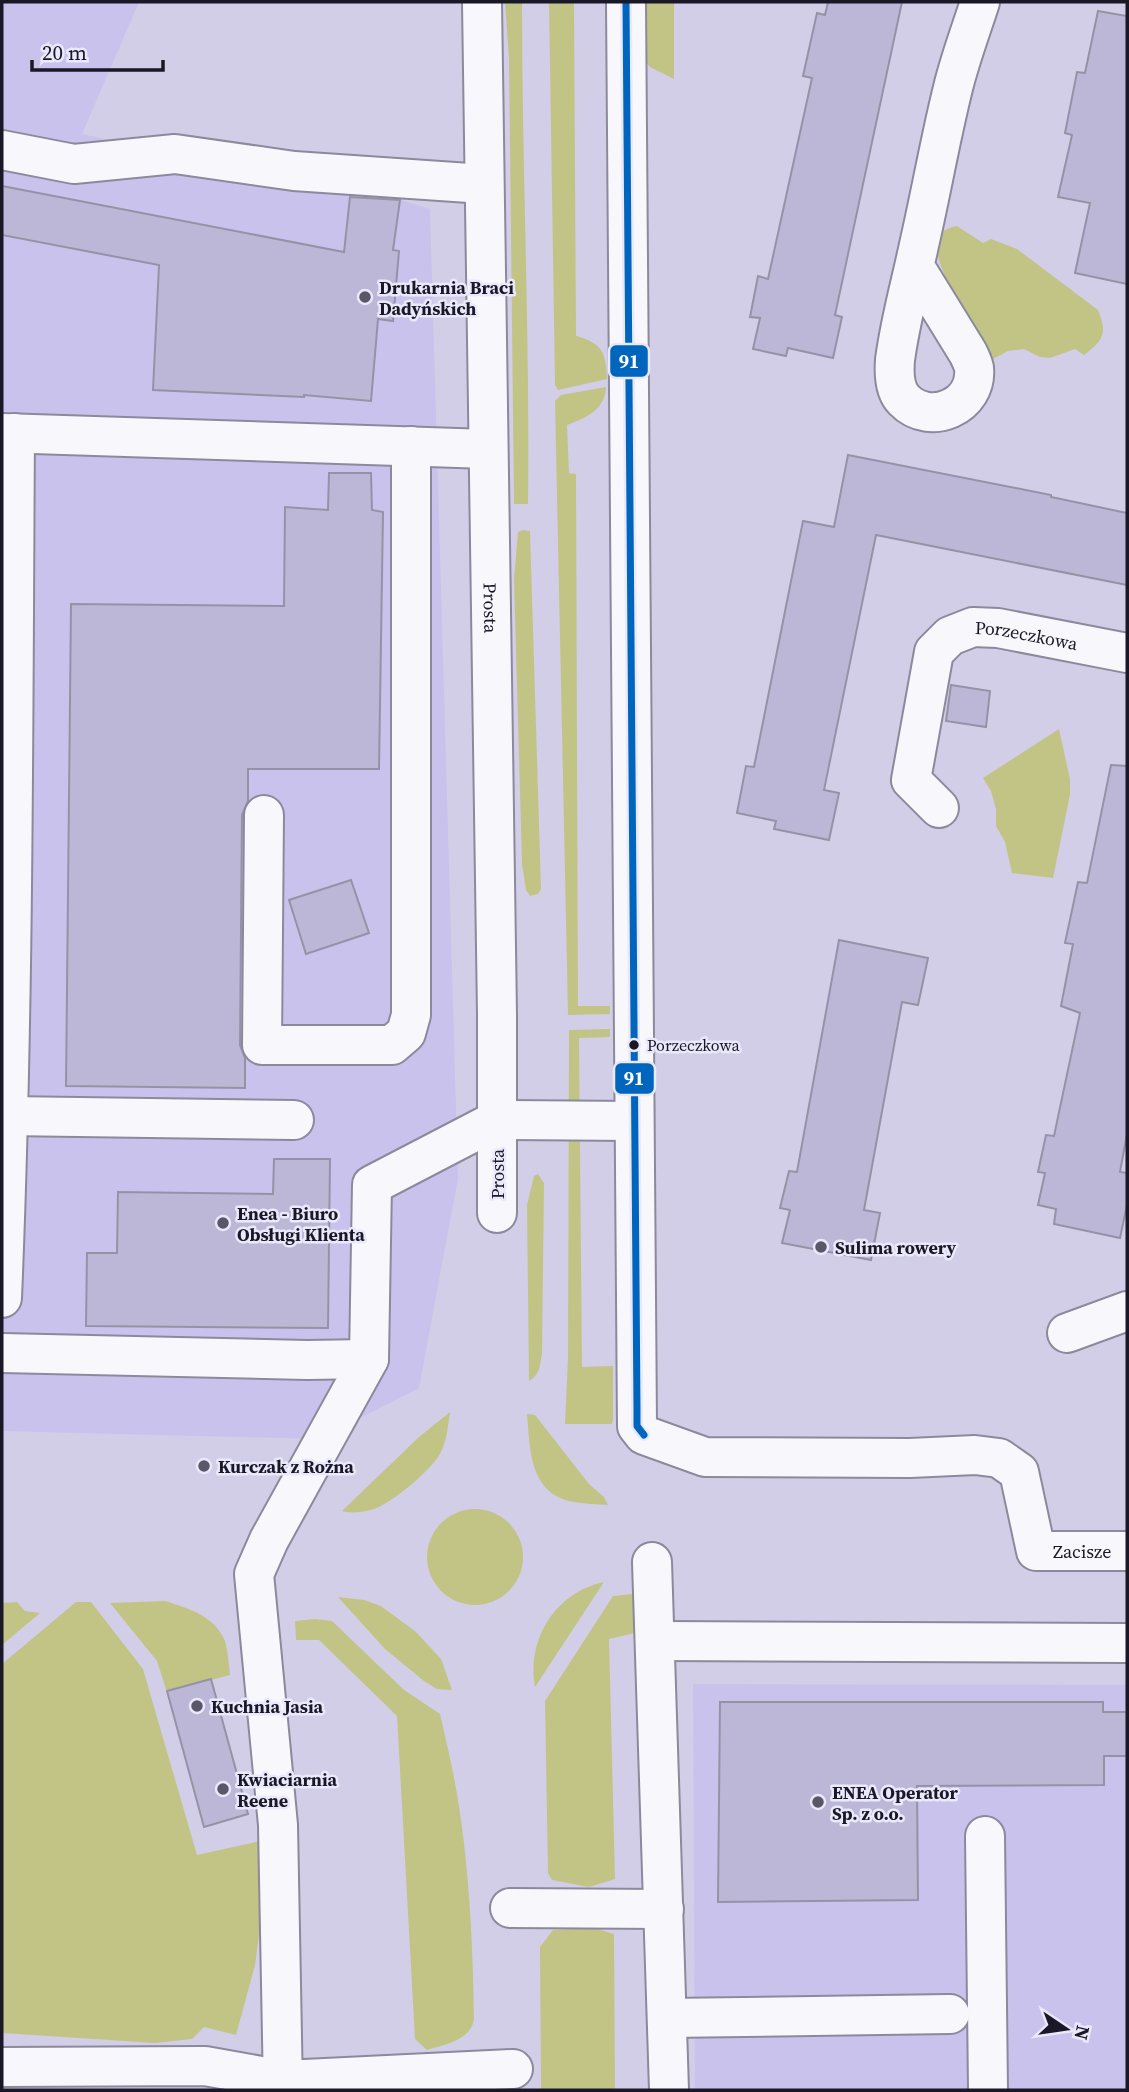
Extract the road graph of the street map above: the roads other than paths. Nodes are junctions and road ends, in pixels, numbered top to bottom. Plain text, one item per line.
1 (482, 2) edge
2 (625, 2) edge
3 (980, 2) edge
4 (2, 150) edge
5 (484, 184) junction
6 (915, 267) dead end
7 (8, 433) edge
8 (411, 446) junction
9 (488, 449) junction
10 (1127, 653) edge
11 (939, 808) dead end
12 (264, 815) dead end
13 (7, 1116) junction
14 (294, 1120) dead end
15 (497, 1120) junction
16 (635, 1121) junction
17 (497, 1213) dead end
18 (2, 1298) edge
19 (1127, 1311) edge
20 (1067, 1333) dead end
21 (2, 1353) edge
22 (369, 1359) junction
23 (1127, 1551) edge
24 (652, 1562) dead end
25 (657, 1641) junction
26 (1127, 1643) edge
27 (985, 1836) dead end
28 (510, 1908) dead end
29 (664, 1909) junction
30 (950, 2014) dead end
31 (667, 2018) junction
32 (2, 2067) edge
33 (513, 2069) dead end
34 (284, 2085) edge
35 (669, 2090) edge
36 (988, 2090) edge

1 - 5 street, Prosta
2 - 16 street
3 - 6 street
4 - 5 street
5 - 9 street, Prosta
7 - 8 street
7 - 13 street
8 - 9 street
8 - 12 street
9 - 15 street, Prosta
10 - 11 street, Porzeczkowa
13 - 14 street
13 - 18 street
15 - 16 street
15 - 17 street, Prosta
15 - 22 street
16 - 23 street, Zacisze
19 - 20 street
21 - 22 street
22 - 34 street
24 - 25 street
25 - 26 street
25 - 29 street
27 - 36 street
28 - 29 street
29 - 31 street
30 - 31 street
31 - 35 street
32 - 34 street
33 - 34 street

